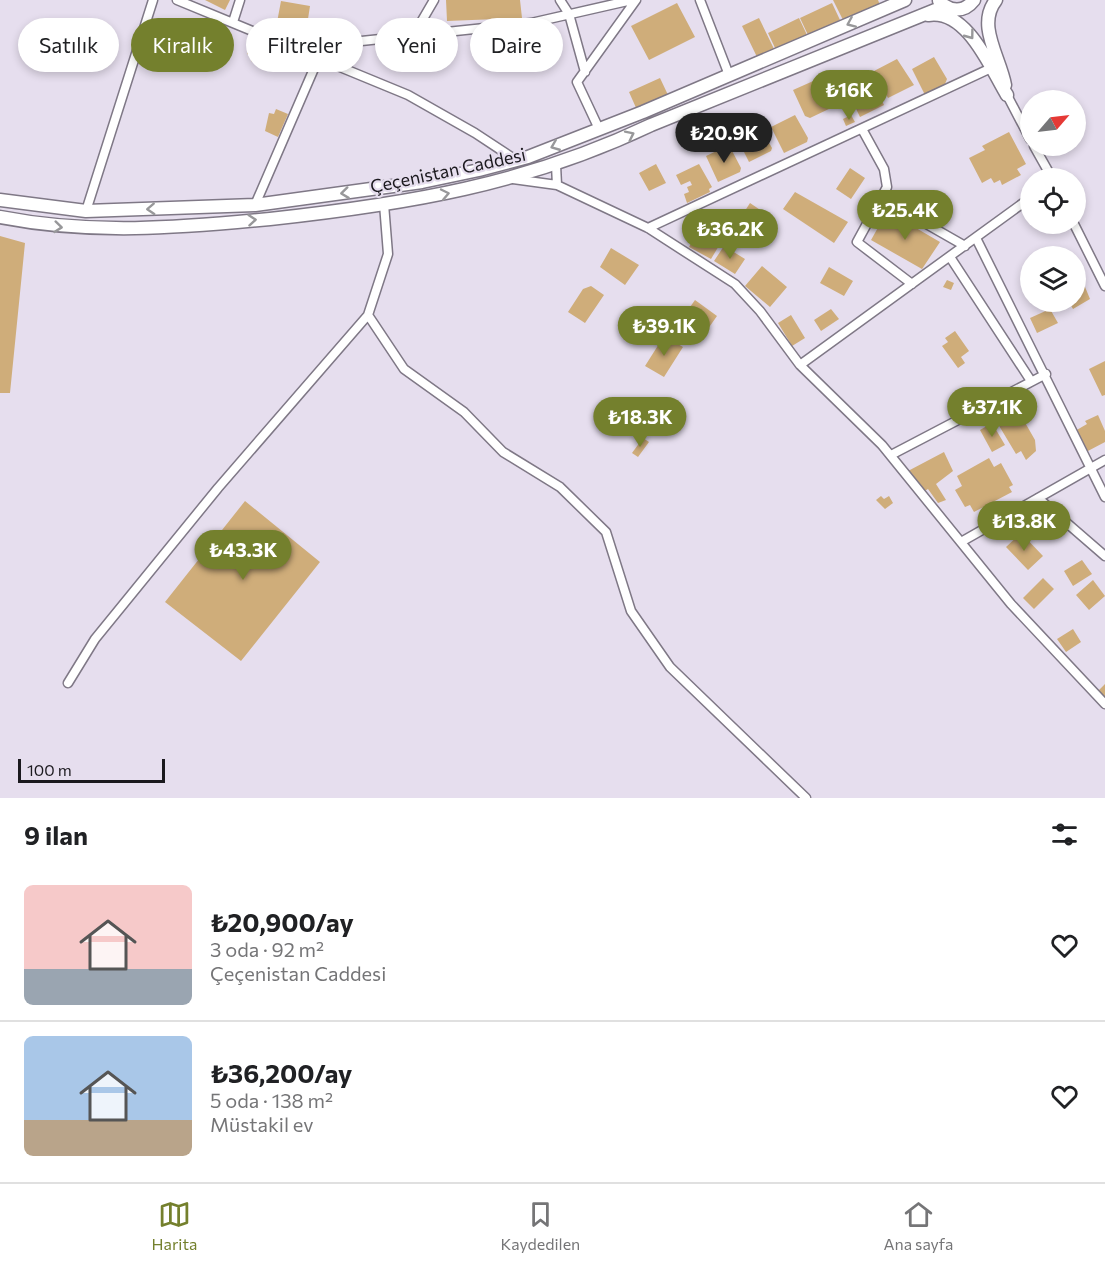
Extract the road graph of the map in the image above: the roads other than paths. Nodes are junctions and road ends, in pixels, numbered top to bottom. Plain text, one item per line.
1 (153, 0) edge
2 (177, 0) edge
3 (240, 0) edge
4 (434, 0) edge
5 (560, 0) edge
6 (634, 0) edge
7 (700, 0) edge
8 (975, 0) edge
9 (996, 0) edge
10 (903, 1) edge
11 (942, 3) edge
12 (569, 14) junction
13 (918, 17) junction
14 (223, 18) edge
15 (424, 18) edge
16 (234, 19) edge
17 (986, 23) junction
18 (458, 31) edge
19 (991, 68) junction
20 (313, 72) edge
21 (355, 72) edge
22 (585, 72) junction
23 (729, 75) junction
24 (1007, 95) junction
25 (1020, 120) edge
26 (598, 129) junction
27 (862, 129) junction
28 (516, 160) junction
29 (556, 165) junction
30 (511, 179) junction
31 (557, 185) junction
32 (881, 198) junction
33 (0, 200) edge
34 (384, 204) junction
35 (255, 205) junction
36 (1020, 205) edge
37 (86, 211) junction
38 (0, 217) edge
39 (648, 228) junction
40 (1079, 234) edge
41 (976, 238) junction
42 (965, 246) junction
43 (950, 257) junction
44 (912, 284) junction
45 (1105, 286) edge
46 (368, 315) junction
47 (800, 365) junction
48 (1046, 374) junction
49 (1031, 381) junction
50 (891, 455) junction
51 (1105, 460) edge
52 (1092, 467) junction
53 (1105, 497) edge
54 (1038, 498) junction
55 (961, 542) junction
56 (1105, 556) edge
57 (68, 683) dead end
58 (1105, 704) edge
59 (806, 798) edge

1 - 37 street
2 - 14 street
3 - 16 street
4 - 15 street
5 - 12 street
6 - 12 street
6 - 22 street
7 - 23 street
8 - 11 main road, Çeçenistan Caddesi
8 - 17 main road
9 - 17 main road
10 -> 23 main road, Çeçenistan Caddesi
11 - 13 main road, Çeçenistan Caddesi
12 - 18 street
12 - 22 street
13 -> 19 main road
29 -> 13 main road, Çeçenistan Caddesi
17 - 24 main road
19 - 24 main road
19 - 27 street
20 - 35 street
21 - 28 street
22 - 26 street
23 - 26 main road, Çeçenistan Caddesi
24 - 25 street
26 -> 28 main road, Çeçenistan Caddesi
27 - 32 street
27 - 39 street
28 -> 35 main road, Çeçenistan Caddesi
29 - 30 main road, Çeçenistan Caddesi
29 - 31 street
30 - 31 street
34 -> 30 main road, Çeçenistan Caddesi
31 - 39 street
32 - 42 street
32 - 44 street
33 - 37 main road, Çeçenistan Caddesi
38 -> 34 main road, Çeçenistan Caddesi
34 - 46 street
35 -> 37 main road, Çeçenistan Caddesi
36 - 41 street
39 - 47 street
40 - 45 street
41 - 42 street
41 - 48 street
42 - 43 street
43 - 44 street
43 - 49 street
44 - 47 street
46 - 57 street
46 - 59 street
47 - 50 street
48 - 49 street
48 - 52 street
49 - 50 street
50 - 55 street
51 - 52 street
52 - 53 street
52 - 54 street
54 - 55 street
54 - 56 street
55 - 58 street

